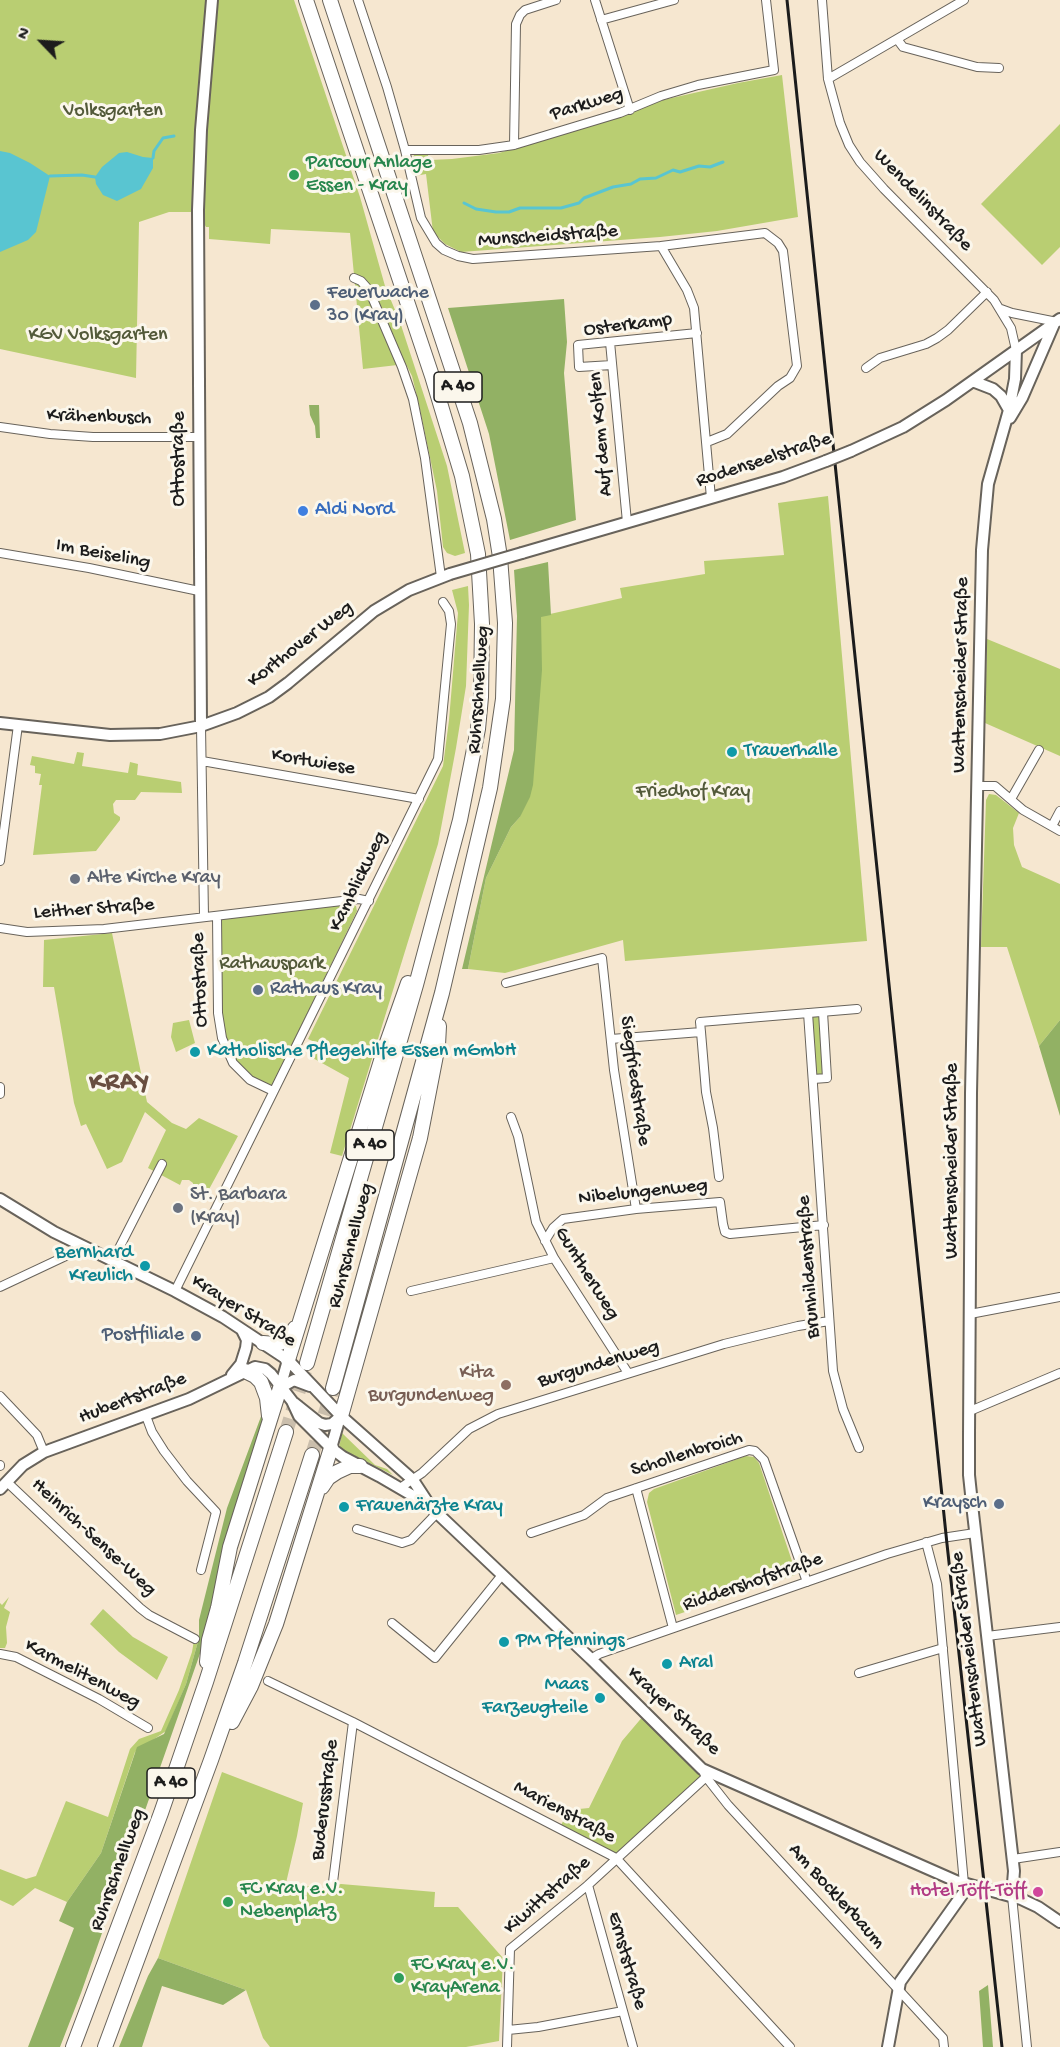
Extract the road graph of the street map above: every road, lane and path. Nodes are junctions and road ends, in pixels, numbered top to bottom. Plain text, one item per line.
1 (212, 0) edge
2 (306, 0) edge
3 (330, 0) edge
4 (358, 0) edge
5 (556, 0) edge
6 (595, 0) edge
7 (674, 0) edge
8 (766, 0) edge
9 (822, 0) edge
10 (964, 0) edge
11 (601, 20) junction
12 (897, 39) junction
13 (999, 68) dead end
14 (828, 79) junction
15 (630, 110) junction
16 (514, 145) junction
17 (405, 150) junction
18 (661, 246) junction
19 (354, 278) dead end
20 (987, 292) junction
21 (1001, 309) junction
22 (1058, 322) edge
23 (697, 333) junction
24 (610, 342) junction
25 (1016, 351) junction
26 (612, 365) junction
27 (866, 368) dead end
28 (975, 382) junction
29 (1009, 410) junction
30 (0, 427) edge
31 (1005, 427) junction
32 (198, 436) junction
33 (707, 442) junction
34 (711, 498) junction
35 (627, 522) junction
36 (0, 553) edge
37 (445, 575) junction
38 (199, 591) junction
39 (443, 602) dead end
40 (0, 723) edge
41 (18, 725) junction
42 (201, 726) junction
43 (1039, 750) dead end
44 (202, 761) junction
45 (977, 786) junction
46 (419, 799) junction
47 (1011, 799) junction
48 (1060, 811) edge
49 (1052, 826) junction
50 (1060, 831) edge
51 (0, 861) edge
52 (369, 901) junction
53 (217, 916) junction
54 (204, 917) junction
55 (432, 926) junction
56 (0, 928) edge
57 (506, 983) dead end
58 (442, 993) junction
59 (857, 1009) dead end
60 (823, 1012) junction
61 (808, 1013) junction
62 (701, 1032) junction
63 (610, 1039) junction
64 (813, 1079) junction
65 (0, 1087) edge
66 (273, 1091) junction
67 (0, 1094) edge
68 (511, 1117) dead end
69 (162, 1164) dead end
70 (719, 1177) dead end
71 (0, 1199) edge
72 (636, 1209) junction
73 (824, 1225) junction
74 (545, 1241) junction
75 (85, 1247) junction
76 (554, 1258) junction
77 (113, 1260) junction
78 (0, 1287) edge
79 (175, 1291) junction
80 (411, 1292) dead end
81 (1060, 1297) edge
82 (304, 1310) junction
83 (970, 1314) junction
84 (830, 1321) junction
85 (241, 1329) junction
86 (262, 1343) junction
87 (288, 1360) junction
88 (307, 1363) tunnel mouth
89 (245, 1371) junction
90 (1060, 1372) edge
91 (628, 1373) junction
92 (225, 1381) junction
93 (312, 1387) junction
94 (280, 1388) junction
95 (333, 1389) tunnel mouth
96 (0, 1396) edge
97 (292, 1401) junction
98 (970, 1411) junction
99 (146, 1416) junction
100 (341, 1416) junction
101 (270, 1423) junction
102 (286, 1432) tunnel mouth
103 (332, 1448) junction
104 (859, 1448) dead end
105 (40, 1449) junction
106 (312, 1455) tunnel mouth
107 (360, 1466) junction
108 (413, 1480) junction
109 (2, 1482) edge
110 (400, 1488) junction
111 (636, 1488) junction
112 (318, 1494) junction
113 (433, 1510) junction
114 (357, 1529) dead end
115 (531, 1533) dead end
116 (975, 1533) junction
117 (926, 1542) junction
118 (201, 1570) dead end
119 (502, 1575) junction
120 (807, 1582) junction
121 (392, 1623) dead end
122 (1060, 1627) edge
123 (673, 1628) junction
124 (987, 1636) junction
125 (195, 1639) dead end
126 (943, 1648) junction
127 (0, 1654) edge
128 (591, 1659) junction
129 (859, 1673) dead end
130 (268, 1681) dead end
131 (206, 1682) junction
132 (353, 1722) junction
133 (148, 1728) dead end
134 (212, 1760) junction
135 (704, 1773) junction
136 (1060, 1852) edge
137 (615, 1858) junction
138 (1013, 1859) junction
139 (333, 1882) dead end
140 (966, 1884) junction
141 (588, 1885) junction
142 (1012, 1896) junction
143 (1060, 1923) edge
144 (898, 1989) junction
145 (623, 2011) junction
146 (508, 2030) junction
147 (73, 2047) edge
148 (105, 2047) edge
149 (507, 2047) edge
150 (633, 2047) edge
151 (790, 2047) edge
152 (888, 2047) edge
153 (944, 2047) edge
154 (1027, 2047) edge

1 - 32 main road, Ottostraße
2 - 55 highway, Ruhrschnellweg / A 40
3 - 58 highway, Ruhrschnellweg / A 40
4 - 17 street, Munscheidstraße
5 - 16 street
6 - 11 street
7 - 11 street
8 - 15 street, Parkweg
9 - 14 street, Wendelinstraße
10 - 12 street
11 - 15 street
12 - 13 street
12 - 14 street
14 - 20 street, Wendelinstraße
15 - 16 street, Parkweg
16 - 17 street, Parkweg
17 - 18 street, Munscheidstraße
18 - 23 street
18 - 33 street, Munscheidstraße
19 - 37 street
20 - 21 street, Wendelinstraße
20 - 27 street
21 - 22 street
21 - 25 street, Wendelinstraße
22 - 25 main road, Rodenseelstraße
22 - 31 main road, Wattenscheider Straße
23 - 24 street, Osterkamp
23 - 33 street
24 - 26 street, Auf dem Kolfen
24 - 26 street, Osterkamp
25 - 28 main road, Rodenseelstraße
25 - 29 main road, Wattenscheider Straße
26 - 35 street, Auf dem Kolfen
28 - 29 main road
28 - 34 main road, Rodenseelstraße, bridge
29 - 31 main road, Wattenscheider Straße
30 - 32 street, Krähenbusch
31 - 45 main road, Wattenscheider Straße
32 - 38 main road, Ottostraße
33 - 34 street
34 - 35 main road, Rodenseelstraße
35 - 37 main road, Rodenseelstraße, bridge
36 - 38 street, Im Beiseling
37 - 42 main road, Korthover Weg
38 - 42 main road, Ottostraße
39 - 46 street, Kamblickweg
40 - 41 main road, Korthover Weg
41 - 42 main road, Korthover Weg
41 - 51 street
42 - 44 street, Ottostraße
43 - 47 street
44 - 46 street, Kortwiese
44 - 54 street, Ottostraße
45 - 47 street
45 - 83 main road, Wattenscheider Straße
46 - 52 street, Kamblickweg
47 - 49 street
48 - 49 street
49 - 50 street
52 - 53 street, Leither Straße
52 - 66 street, Kamblickweg
53 - 54 street, Leither Straße
53 - 66 street, Ottostraße
54 - 56 street, Leither Straße
55 - 82 highway
55 - 88 highway, Ruhrschnellweg / A 40
57 - 63 street, Siegfriedstraße
58 - 95 highway, Ruhrschnellweg / A 40
58 - 100 highway
59 - 60 street
60 - 61 street
60 - 64 street
61 - 62 street
61 - 64 street, Brunhildenstraße
62 - 63 street
62 - 70 street
63 - 72 street, Siegfriedstraße
64 - 73 street, Brunhildenstraße
65 - 67 street
66 - 79 street, Kamblickweg
68 - 74 street, Guntherweg
69 - 77 street
71 - 75 main road, Krayer Straße
72 - 73 street, Nibelungenweg
72 - 74 street, Nibelungenweg
73 - 84 street, Brunhildenstraße
74 - 76 street, Guntherweg
75 - 77 main road, Krayer Straße
75 - 78 street
76 - 80 street
76 - 91 street, Guntherweg
77 - 79 main road, Krayer Straße
79 - 85 main road, Krayer Straße
81 - 83 street
82 - 86 highway
82 - 87 highway
83 - 98 main road, Wattenscheider Straße
84 - 91 street, Burgundenweg
84 - 104 street, Brunhildenstraße
85 - 86 main road, Krayer Straße
85 - 92 main road
86 - 87 main road, Krayer Straße
87 - 93 main road, Krayer Straße
87 - 94 main road
89 - 92 main road, Hubertstraße
89 - 94 main road
89 - 101 highway
90 - 98 street
91 - 108 street, Burgundenweg
92 - 99 main road, Hubertstraße
93 - 94 main road
93 - 100 main road, Krayer Straße
94 - 97 main road, Krayer Straße
94 - 101 highway
96 - 105 street
97 - 100 main road
97 - 103 main road, Krayer Straße
98 - 116 main road, Wattenscheider Straße
99 - 105 main road, Hubertstraße
99 - 118 street
100 - 103 main road
100 - 108 main road, Krayer Straße
101 - 131 highway
102 - 131 highway, Ruhrschnellweg / A 40
103 - 107 main road, Krayer Straße
103 - 112 highway
105 - 109 main road, Hubertstraße
106 - 134 highway, A 40
107 - 110 main road, Krayer Straße
107 - 112 highway
108 - 110 street, Burgundenweg
108 - 113 main road, Krayer Straße
109 - 125 street, Heinrich-Sense-Weg
110 - 113 main road, Krayer Straße
111 - 115 street, Schollenbroich
111 - 120 street, Schollenbroich
111 - 123 street
112 - 134 highway
113 - 114 street
113 - 119 main road, Krayer Straße
116 - 117 street, Riddershofstraße
116 - 124 main road, Wattenscheider Straße
117 - 120 street, Riddershofstraße
117 - 126 street
119 - 121 street
119 - 128 main road, Krayer Straße
120 - 123 street, Riddershofstraße
122 - 124 street
123 - 128 street, Riddershofstraße
124 - 138 main road, Wattenscheider Straße
126 - 129 street
126 - 140 street
127 - 133 street, Karmelitenweg
128 - 135 main road, Krayer Straße
130 - 132 street, Marienstraße
131 - 147 highway, Ruhrschnellweg / A 40
132 - 137 street, Marienstraße
132 - 139 street, Buderusstraße
134 - 148 highway, A 40
135 - 137 street, Kiwittstraße
135 - 140 main road, Krayer Straße
135 - 144 street, Am Bocklerbaum
136 - 138 street
137 - 141 street, Kiwittstraße
137 - 151 street, Marienstraße
138 - 142 main road, Wattenscheider Straße
140 - 142 main road, Krayer Straße
140 - 144 main road
141 - 145 street, Ernststraße
141 - 146 street, Kiwittstraße
142 - 143 main road, Krayer Straße
142 - 154 street
144 - 152 main road
144 - 153 street, Am Bocklerbaum
145 - 146 street
145 - 150 street, Ernststraße
146 - 149 street, Kiwittstraße

